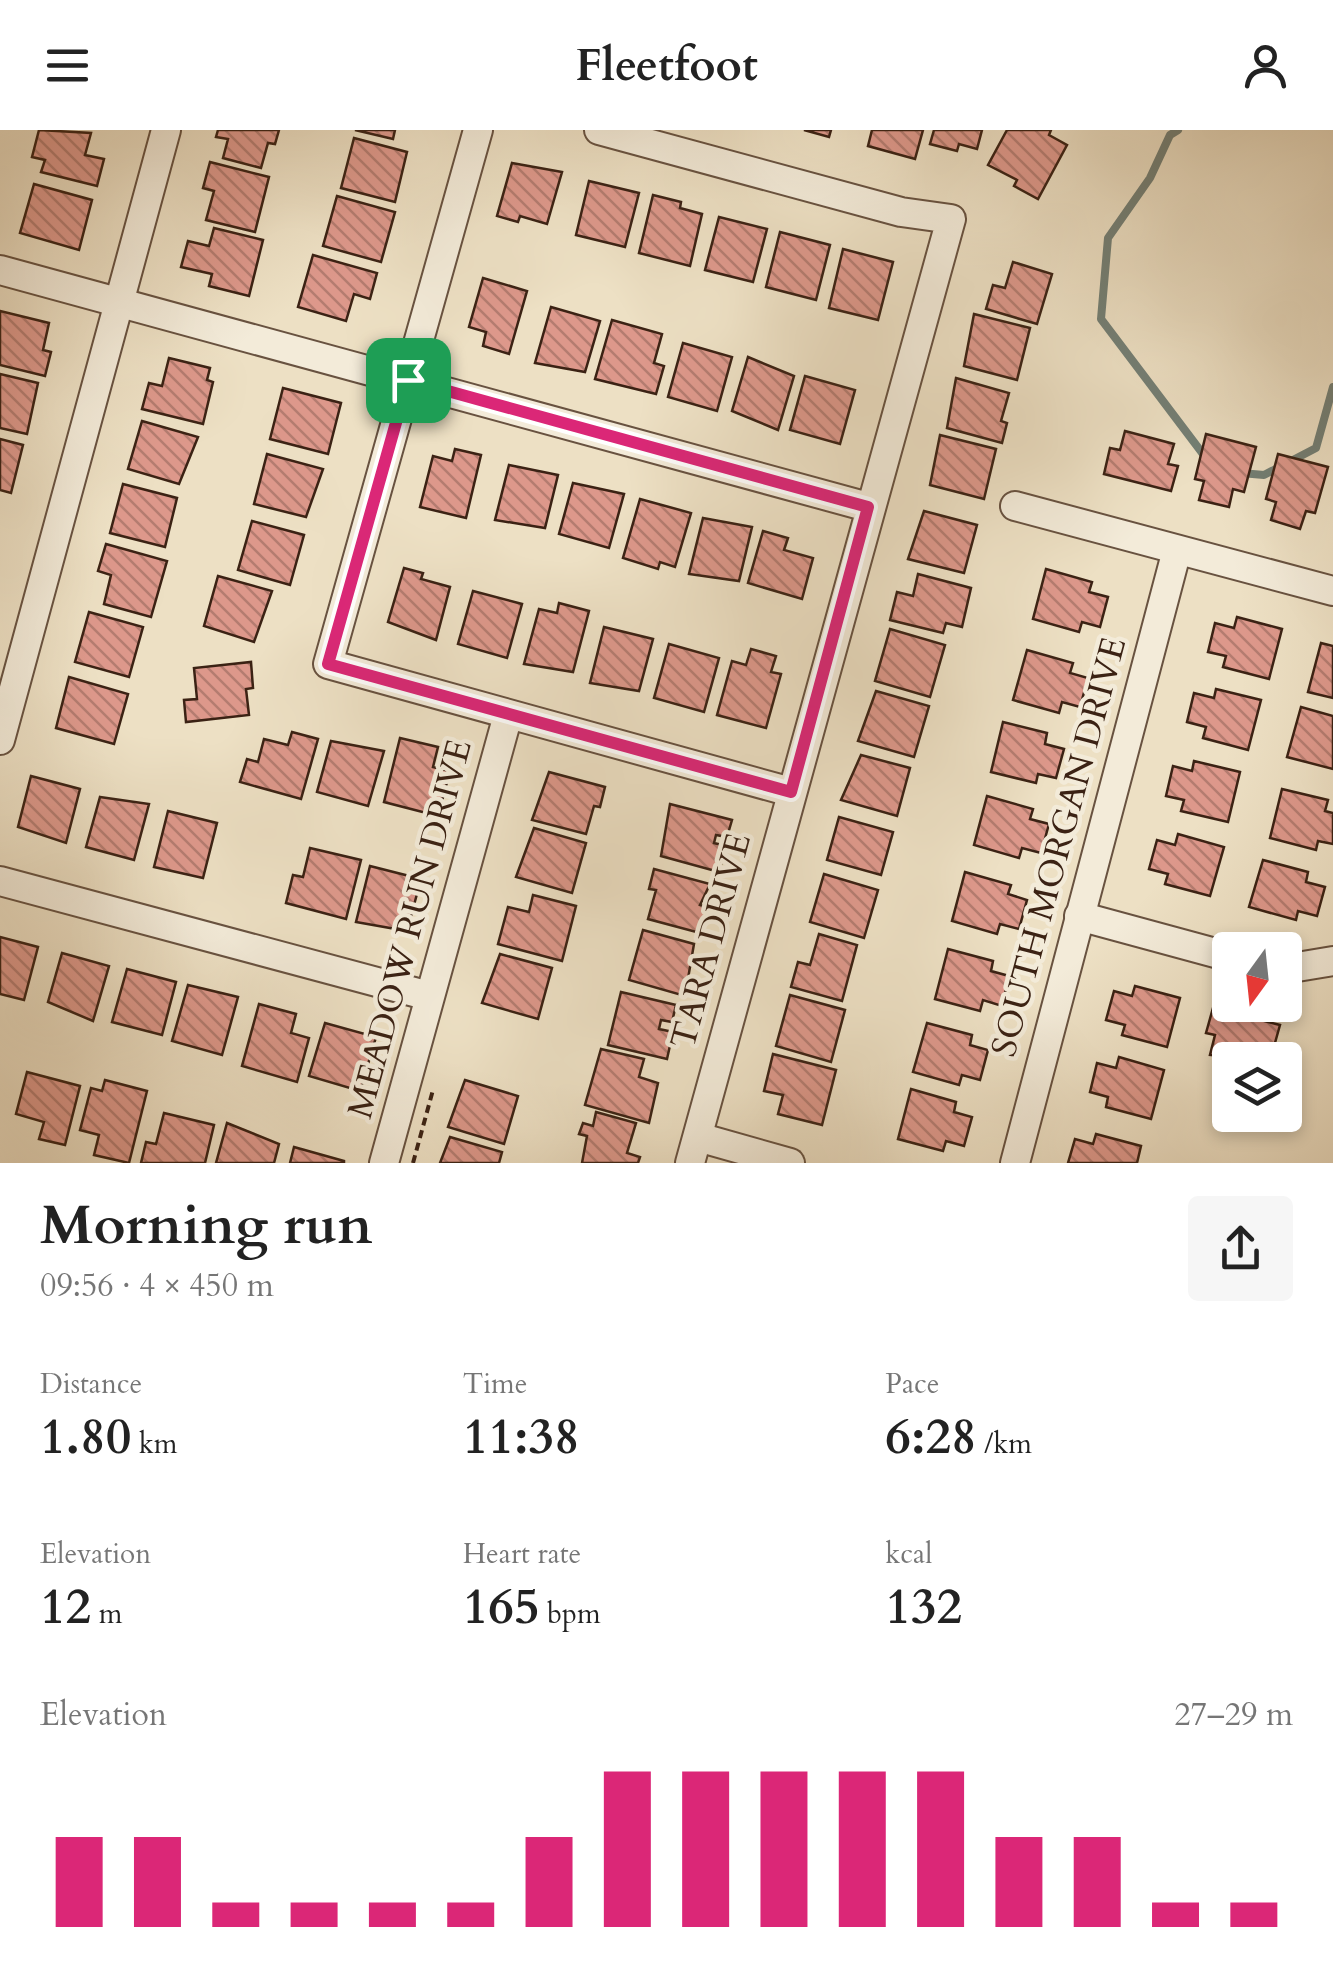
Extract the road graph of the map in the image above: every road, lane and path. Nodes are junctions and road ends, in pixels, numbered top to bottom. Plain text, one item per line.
1 (166, 130) edge
2 (478, 130) edge
3 (600, 130) edge
4 (0, 270) edge
5 (119, 302) junction
6 (408, 380) junction
7 (1016, 506) dead end
8 (868, 507) junction
9 (1178, 550) junction
10 (1333, 590) edge
11 (508, 715) junction
12 (0, 740) edge
13 (791, 792) junction
14 (0, 881) edge
15 (1079, 916) junction
16 (1212, 952) edge
17 (1333, 960) edge
18 (1302, 966) edge
19 (429, 996) junction
20 (436, 1079) dead end
21 (694, 1150) edge
22 (384, 1163) edge
23 (413, 1163) edge
24 (790, 1163) edge
25 (1014, 1163) edge

1 - 5 street
2 - 6 street
3 - 8 street, TARA DRIVE
4 - 5 street
5 - 6 street
5 - 12 street
6 - 8 street
6 - 11 street
7 - 9 street
8 - 13 street, TARA DRIVE
9 - 10 street
9 - 15 street, SOUTH MORGAN DRIVE
11 - 13 street
11 - 19 street, MEADOW RUN DRIVE
13 - 21 street, TARA DRIVE
14 - 19 street
15 - 16 street
15 - 25 street, SOUTH MORGAN DRIVE
17 - 18 street
19 - 22 street, MEADOW RUN DRIVE
20 - 23 path
21 - 24 street

